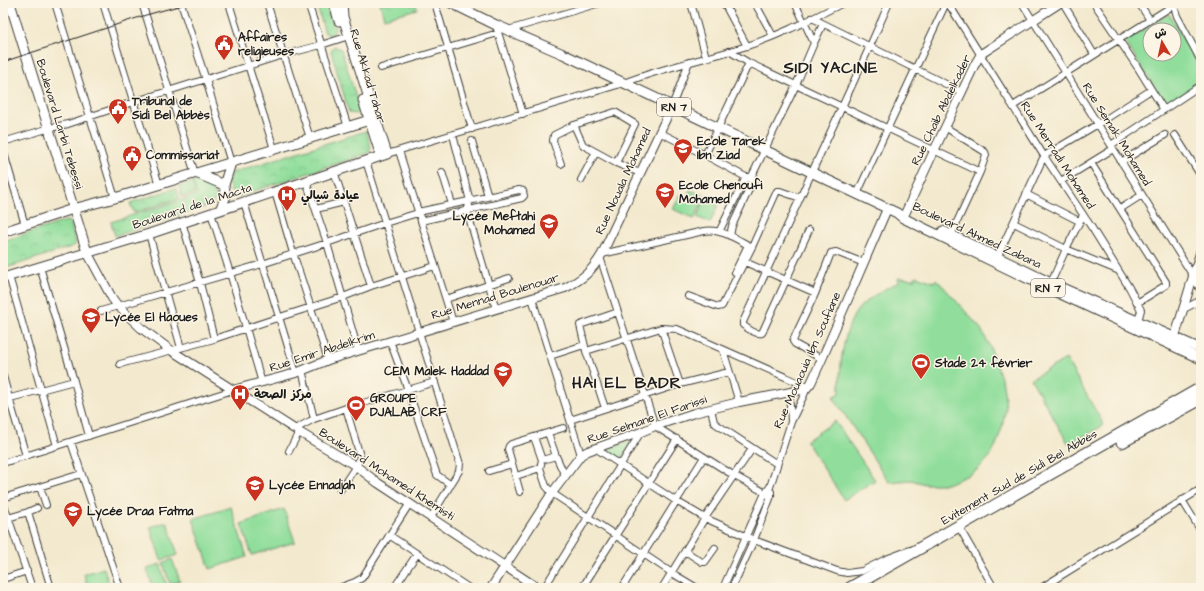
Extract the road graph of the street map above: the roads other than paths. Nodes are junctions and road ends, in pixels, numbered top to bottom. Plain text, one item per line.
1 (10, 3) edge
2 (55, 3) edge
3 (103, 3) edge
4 (142, 3) edge
5 (181, 3) edge
6 (229, 3) edge
7 (267, 3) edge
8 (308, 3) edge
9 (334, 3) edge
10 (342, 3) edge
11 (435, 3) edge
12 (469, 3) edge
13 (600, 3) edge
14 (690, 3) edge
15 (724, 3) edge
16 (755, 3) edge
17 (795, 3) edge
18 (842, 3) edge
19 (889, 3) edge
20 (947, 3) edge
21 (1022, 3) edge
22 (1062, 3) edge
23 (1094, 3) edge
24 (1139, 3) edge
25 (1173, 4) edge
26 (455, 5) edge
27 (812, 18) junction
28 (1033, 20) junction
29 (1150, 20) junction
30 (804, 22) junction
31 (823, 24) junction
32 (497, 29) junction
33 (508, 30) junction
34 (773, 36) junction
35 (346, 37) junction
36 (1118, 39) junction
37 (814, 43) junction
38 (322, 46) junction
39 (747, 46) junction
40 (870, 46) junction
41 (449, 48) junction
42 (728, 51) junction
43 (981, 54) junction
44 (1094, 54) junction
45 (283, 55) junction
46 (706, 57) junction
47 (1201, 61) edge
48 (689, 62) junction
49 (749, 63) junction
50 (248, 67) junction
51 (381, 68) dead end
52 (916, 69) junction
53 (1067, 73) junction
54 (206, 80) junction
55 (624, 83) junction
56 (796, 85) junction
57 (1201, 85) edge
58 (1151, 90) junction
59 (170, 91) junction
60 (962, 92) junction
61 (132, 102) junction
62 (672, 106) junction
63 (1013, 106) junction
64 (841, 107) junction
65 (1164, 110) junction
66 (523, 114) junction
67 (90, 117) junction
68 (373, 119) junction
69 (1098, 124) junction
70 (574, 125) junction
71 (348, 127) junction
72 (945, 127) junction
73 (50, 128) junction
74 (718, 128) junction
75 (472, 129) junction
76 (888, 129) junction
77 (659, 132) junction
78 (453, 135) junction
79 (1165, 135) dead end
80 (1175, 135) dead end
81 (310, 138) junction
82 (472, 141) dead end
83 (3, 142) edge
84 (1112, 147) junction
85 (274, 149) junction
86 (3, 150) edge
87 (765, 150) junction
88 (399, 151) junction
89 (934, 151) junction
90 (596, 152) junction
91 (384, 155) junction
92 (706, 155) junction
93 (1044, 156) junction
94 (366, 160) junction
95 (1121, 162) junction
96 (231, 163) junction
97 (616, 163) junction
98 (1091, 163) junction
99 (561, 164) dead end
100 (334, 171) junction
101 (442, 172) dead end
102 (811, 172) junction
103 (980, 172) junction
104 (196, 173) junction
105 (640, 173) junction
106 (1201, 176) edge
107 (750, 178) junction
108 (581, 180) dead end
109 (306, 181) junction
110 (1061, 181) junction
111 (159, 185) junction
112 (224, 185) junction
113 (275, 192) junction
114 (857, 194) junction
115 (1026, 194) junction
116 (1142, 195) junction
117 (226, 196) junction
118 (488, 196) junction
119 (116, 198) junction
120 (800, 198) junction
121 (470, 201) junction
122 (344, 202) junction
123 (240, 204) junction
124 (452, 204) junction
125 (73, 209) junction
126 (316, 209) junction
127 (887, 209) junction
128 (1120, 209) junction
129 (220, 210) junction
130 (467, 211) junction
131 (211, 213) junction
132 (418, 213) junction
133 (902, 215) junction
134 (1083, 215) junction
135 (421, 221) junction
136 (1079, 221) junction
137 (182, 222) junction
138 (385, 223) junction
139 (1014, 223) junction
140 (25, 225) junction
141 (732, 226) junction
142 (720, 230) junction
143 (809, 230) dead end
144 (3, 232) edge
145 (149, 234) junction
146 (354, 234) junction
147 (952, 235) junction
148 (730, 236) junction
149 (327, 243) junction
150 (1066, 249) junction
151 (1201, 250) edge
152 (87, 252) junction
153 (293, 254) junction
154 (601, 256) junction
155 (996, 260) junction
156 (745, 262) junction
157 (864, 263) junction
158 (262, 264) junction
159 (595, 265) joint
160 (435, 266) junction
161 (40, 267) junction
162 (1117, 270) junction
163 (767, 271) junction
164 (735, 272) dead end
165 (230, 273) junction
166 (1193, 276) junction
167 (6, 277) edge
168 (402, 277) junction
169 (509, 278) dead end
170 (787, 280) junction
171 (200, 283) junction
172 (488, 285) junction
173 (371, 286) junction
174 (1050, 286) junction
175 (1201, 291) edge
176 (166, 292) junction
177 (811, 292) dead end
178 (688, 296) dead end
179 (343, 297) junction
180 (532, 298) junction
181 (446, 299) junction
182 (1201, 300) edge
183 (1137, 303) junction
184 (118, 306) junction
185 (310, 308) junction
186 (496, 309) junction
187 (1182, 310) junction
188 (101, 311) dead end
189 (618, 312) junction
190 (280, 317) junction
191 (1119, 317) junction
192 (1138, 321) junction
193 (453, 322) junction
194 (661, 328) junction
195 (246, 329) junction
196 (418, 333) junction
197 (1155, 334) junction
198 (214, 339) junction
199 (626, 339) junction
200 (390, 341) junction
201 (1174, 342) junction
202 (182, 348) junction
203 (585, 348) junction
204 (1201, 349) edge
205 (358, 350) junction
206 (723, 350) junction
207 (172, 351) junction
208 (550, 356) junction
209 (822, 359) junction
210 (1201, 359) edge
211 (328, 360) junction
212 (120, 364) dead end
213 (299, 372) junction
214 (729, 372) junction
215 (3, 376) edge
216 (74, 381) junction
217 (435, 382) junction
218 (262, 383) junction
219 (680, 384) junction
220 (807, 388) junction
221 (1201, 388) edge
222 (42, 390) junction
223 (233, 390) junction
224 (408, 390) junction
225 (789, 392) junction
226 (645, 396) junction
227 (6, 399) edge
228 (1201, 399) edge
229 (739, 402) junction
230 (346, 408) junction
231 (605, 408) junction
232 (711, 409) junction
233 (314, 419) junction
234 (570, 420) junction
235 (791, 422) junction
236 (655, 426) junction
237 (563, 428) dead end
238 (297, 430) junction
239 (641, 432) junction
240 (548, 433) junction
241 (89, 436) junction
242 (534, 437) junction
243 (677, 439) junction
244 (71, 442) junction
245 (57, 446) junction
246 (595, 448) junction
247 (752, 449) junction
248 (289, 450) dead end
249 (581, 455) junction
250 (26, 456) junction
251 (556, 456) junction
252 (704, 457) junction
253 (542, 460) junction
254 (3, 463) edge
255 (512, 464) junction
256 (777, 464) junction
257 (622, 465) junction
258 (356, 466) junction
259 (540, 468) junction
260 (489, 471) dead end
261 (81, 474) junction
262 (733, 475) junction
263 (516, 476) junction
264 (565, 476) junction
265 (649, 483) junction
266 (451, 485) junction
267 (40, 487) junction
268 (770, 487) junction
269 (1201, 488) edge
270 (340, 490) dead end
271 (520, 492) dead end
272 (552, 493) junction
273 (765, 493) junction
274 (771, 496) junction
275 (3, 498) edge
276 (1182, 500) junction
277 (676, 501) junction
278 (3, 502) edge
279 (410, 504) junction
280 (46, 505) dead end
281 (37, 508) dead end
282 (28, 512) junction
283 (431, 517) junction
284 (589, 517) junction
285 (8, 518) junction
286 (705, 518) junction
287 (960, 529) junction
288 (1201, 531) edge
289 (389, 535) junction
290 (616, 535) junction
291 (746, 537) junction
292 (754, 540) junction
293 (928, 547) junction
294 (716, 548) dead end
295 (685, 551) junction
296 (417, 554) junction
297 (644, 554) junction
298 (505, 566) junction
299 (27, 571) junction
300 (672, 573) junction
301 (3, 579) edge
302 (398, 582) junction
303 (349, 587) edge
304 (32, 588) edge
305 (51, 588) edge
306 (120, 588) edge
307 (339, 588) edge
308 (394, 588) edge
309 (407, 588) edge
310 (469, 588) edge
311 (491, 588) edge
312 (538, 588) edge
313 (544, 588) edge
314 (582, 588) edge
315 (622, 588) edge
316 (662, 588) edge
317 (697, 588) edge
318 (723, 588) edge
319 (732, 588) edge
320 (850, 588) edge
321 (861, 588) edge
322 (994, 588) edge
323 (1041, 588) edge

1 - 73 main road, Boulevard Larbi Tebessi
2 - 67 street
3 - 61 street
4 - 59 street
5 - 54 street
6 - 50 street
7 - 45 street
8 - 38 street
9 - 35 main road, Rue Akkad Tahar
10 - 35 main road, Rue Akkad Tahar
11 - 41 street
12 - 26 street
13 - 33 street
14 - 46 street
15 - 39 street
16 - 34 street
17 - 30 street
18 - 27 street
19 - 40 street
20 - 43 street, Rue Merradi Mohamed
20 - 52 street
21 - 28 street, Rue Semak Mohamed
22 - 28 street, Rue Chaïb Abdelkader
22 - 44 street
23 - 36 street
24 - 29 street
25 - 29 street
25 - 47 street
26 - 32 main road, RN 7
27 - 30 street
27 - 31 street
28 - 43 street, Rue Chaïb Abdelkader
28 - 53 street, Rue Semak Mohamed
29 - 36 street
30 - 34 street
30 - 37 street
31 - 37 street
31 - 40 street
32 - 33 main road, RN 7
32 - 41 street
32 - 66 street
33 - 55 main road, RN 7
34 - 39 street
35 - 38 street
35 - 68 main road, Rue Akkad Tahar
36 - 44 street
36 - 58 street
37 - 56 street
38 - 45 street
38 - 71 street
39 - 42 street
40 - 52 street
40 - 64 street
41 - 51 street
41 - 75 street
42 - 46 street
42 - 49 street
43 - 60 street, Rue Chaïb Abdelkader
43 - 63 street, Rue Merradi Mohamed
44 - 53 street
45 - 50 street
45 - 81 street
46 - 48 street
48 - 55 street
48 - 62 street, Rue Nouala Mohamed
49 - 56 street
49 - 74 street
50 - 54 street
50 - 85 street
52 - 60 street
52 - 76 street
53 - 63 street
53 - 69 street, Rue Semak Mohamed
54 - 59 street
54 - 96 street
55 - 62 main road, RN 7
55 - 66 street
56 - 64 street
56 - 87 street
57 - 65 street
58 - 65 street
58 - 69 street
59 - 61 street
59 - 104 street
60 - 72 street, Rue Chaïb Abdelkader
61 - 67 street
61 - 111 street
62 - 74 main road, RN 7
62 - 77 street, Rue Nouala Mohamed
63 - 93 street, Rue Merradi Mohamed
64 - 76 street
64 - 102 street
65 - 84 street
66 - 75 street
67 - 73 street
67 - 119 street
68 - 71 main road
68 - 91 main road, Rue Akkad Tahar
69 - 84 street, Rue Semak Mohamed
69 - 93 street
70 - 90 street
70 - 97 street
70 - 99 street
71 - 81 main road
72 - 89 street, Rue Chaïb Abdelkader
72 - 103 street
73 - 83 street
73 - 125 main road, Boulevard Larbi Tebessi
74 - 87 main road, RN 7
74 - 92 street
75 - 78 street
76 - 89 street
76 - 114 street
77 - 92 street
77 - 105 street, Rue Nouala Mohamed
78 - 88 street
78 - 121 street
79 - 95 street
80 - 106 street
81 - 85 main road
82 - 118 street
84 - 95 street, Rue Semak Mohamed
84 - 98 street
85 - 96 main road
86 - 140 street
87 - 102 main road, RN 7
87 - 107 street
88 - 91 street
88 - 132 street
89 - 103 street
89 - 133 street, Rue Chaïb Abdelkader
90 - 97 street
90 - 108 street
91 - 94 main road, Boulevard de la Macta
92 - 107 street
93 - 110 street, Rue Merradi Mohamed
93 - 115 street
94 - 100 main road, Boulevard de la Macta
94 - 138 street
95 - 116 street, Rue Semak Mohamed
96 - 104 main road
96 - 112 main road
97 - 105 street
98 - 110 street
98 - 128 street
100 - 109 main road, Boulevard de la Macta
100 - 122 street
101 - 124 street
102 - 114 main road, RN 7
102 - 120 street
103 - 147 street
104 - 111 main road
104 - 112 main road
105 - 154 street, Rue Nouala Mohamed
107 - 141 street
107 - 142 street
109 - 113 main road, Boulevard de la Macta
109 - 126 street
110 - 134 street, Rue Merradi Mohamed
111 - 119 main road
112 - 117 main road
113 - 123 main road, Boulevard de la Macta
113 - 153 street
114 - 127 main road, RN 7
115 - 136 street
115 - 139 street
116 - 128 street
116 - 166 street, Rue Semak Mohamed
117 - 123 main road
117 - 129 main road
118 - 121 street
118 - 130 street
119 - 125 main road
120 - 156 street
120 - 163 street
121 - 124 street
121 - 130 street
122 - 126 street
122 - 146 street
123 - 129 main road, Boulevard de la Macta
123 - 158 street
124 - 132 street
125 - 140 main road
125 - 152 main road, Boulevard Larbi Tebessi
126 - 149 street
127 - 133 main road, RN 7
127 - 157 street, Rue Mouaouia Ibn Soufiane
128 - 183 street
129 - 131 main road, Boulevard de la Macta
130 - 135 street
130 - 172 street
131 - 137 main road, Boulevard de la Macta
131 - 165 street
132 - 135 street
132 - 138 street
133 - 147 main road, Boulevard Ahmed Zabana / RN 7
133 - 155 main road, Boulevard Ahmed Zabana / RN 7
134 - 136 street
134 - 162 street, Rue Merradi Mohamed
135 - 160 street
136 - 150 street
137 - 145 main road, Boulevard de la Macta
137 - 171 street
138 - 146 street
138 - 168 street
139 - 150 street
139 - 155 street
140 - 144 main road
141 - 142 street
141 - 148 street
142 - 148 street
142 - 154 street
143 - 170 street
145 - 152 main road, Boulevard de la Macta
145 - 176 street
146 - 149 street
146 - 173 street
147 - 155 main road, Boulevard Ahmed Zabana / RN 7
148 - 164 street
149 - 153 street
149 - 179 street
150 - 162 street
150 - 174 street
151 - 166 street
152 - 161 main road, Boulevard de la Macta
152 - 184 street, Boulevard Mohamed Khemisti
153 - 158 street
153 - 185 street
154 - 159 street, Rue Nouala Mohamed
154 - 189 street
155 - 174 main road, Boulevard Ahmed Zabana / RN 7
156 - 163 street
156 - 178 street
157 - 209 street, Rue Mouaouia Ibn Soufiane
157 - 209 street
158 - 165 street
158 - 190 street
159 - 180 street, Rue Mennad Boulenouar
160 - 168 street
160 - 181 street
161 - 167 main road, Boulevard de la Macta
161 - 216 street
162 - 183 street, Rue Merradi Mohamed
163 - 170 street
163 - 170 street
165 - 171 street
165 - 195 street
166 - 175 street, Rue Semak Mohamed
166 - 187 street
167 - 222 street
168 - 173 street
168 - 196 street
169 - 172 street
170 - 177 street
171 - 176 street
171 - 198 street
172 - 181 street
172 - 186 street
173 - 179 street
174 - 191 main road, Boulevard Ahmed Zabana / RN 7
176 - 184 street
176 - 202 street
179 - 185 street
179 - 205 street
180 - 186 street, Rue Mennad Boulenouar
180 - 208 street
181 - 193 street
182 - 187 street
183 - 192 street, Rue Merradi Mohamed
184 - 188 street
184 - 207 street, Boulevard Mohamed Khemisti
185 - 190 street
185 - 211 street
186 - 193 street, Rue Mennad Boulenouar
187 - 201 street
189 - 199 street
189 - 203 street
190 - 195 street
190 - 213 street
191 - 192 main road, Boulevard Ahmed Zabana / RN 7
191 - 197 main road, Boulevard Ahmed Zabana / RN 7
192 - 197 main road, Boulevard Ahmed Zabana / RN 7
193 - 196 street, Rue Mennad Boulenouar
194 - 199 street
194 - 206 street
194 - 219 street
195 - 198 street
195 - 218 street
196 - 200 street, Rue Emir Abdelkrim
196 - 217 street
197 - 201 main road, Boulevard Ahmed Zabana / RN 7
198 - 202 street
199 - 203 street
199 - 226 street
200 - 205 street, Rue Emir Abdelkrim
200 - 224 street
201 - 204 main road, Boulevard Ahmed Zabana / RN 7
201 - 210 main road, Boulevard Ahmed Zabana / RN 7
202 - 207 street
203 - 208 street
203 - 231 street
205 - 211 street, Rue Emir Abdelkrim
206 - 214 street
206 - 220 street
207 - 212 street
207 - 223 street, Boulevard Mohamed Khemisti
208 - 234 street
209 - 220 street, Rue Mouaouia Ibn Soufiane
211 - 213 street, Rue Emir Abdelkrim
213 - 218 street, Rue Emir Abdelkrim
213 - 233 street
214 - 219 street
214 - 229 street
215 - 227 street
216 - 222 street
216 - 241 street
217 - 224 street
217 - 266 street
218 - 223 street, Rue Emir Abdelkrim
219 - 226 street
220 - 225 street, Rue Selmane El Farissi
220 - 235 street, Rue Mouaouia Ibn Soufiane
221 - 287 highway, Evitement Sud de Sidi Bel Abbès
222 - 227 street
222 - 245 street
223 - 238 street, Boulevard Mohamed Khemisti
223 - 241 street
224 - 230 street
224 - 266 street
225 - 229 street, Rue Selmane El Farissi
225 - 235 street
226 - 231 street
226 - 236 street
227 - 250 street
228 - 287 highway, Evitement Sud de Sidi Bel Abbès
229 - 232 street, Rue Selmane El Farissi
230 - 233 street
230 - 258 street
231 - 234 street
232 - 236 street, Rue Selmane El Farissi
232 - 247 street
233 - 238 street
234 - 249 street
235 - 256 street, Rue Mouaouia Ibn Soufiane
236 - 239 street, Rue Selmane El Farissi
236 - 243 street
237 - 240 street
238 - 248 street
238 - 258 street, Boulevard Mohamed Khemisti
239 - 246 street, Rue Selmane El Farissi
239 - 257 street
240 - 242 street
240 - 251 street
241 - 244 street
242 - 253 street
242 - 255 street
243 - 252 street
243 - 265 street
244 - 245 street
244 - 261 street
245 - 250 street
246 - 249 street, Rue Selmane El Farissi
246 - 257 street
247 - 256 street
247 - 262 street
249 - 264 street, Rue Selmane El Farissi
250 - 254 street
251 - 253 street
251 - 264 street
252 - 262 street
252 - 277 street
253 - 259 street
255 - 260 street
255 - 263 street
256 - 268 street, Rue Mouaouia Ibn Soufiane
257 - 265 street
257 - 284 street
258 - 270 street
258 - 279 street, Boulevard Mohamed Khemisti
259 - 263 street
259 - 272 street
261 - 267 street
261 - 306 street
262 - 273 street
262 - 286 street
263 - 271 street
264 - 272 street, Rue Selmane El Farissi
265 - 277 street
265 - 290 street
266 - 283 street
267 - 275 street
267 - 280 street
268 - 273 street, Rue Mouaouia Ibn Soufiane
268 - 274 street
269 - 276 street
272 - 284 street
272 - 298 street, Rue Selmane El Farissi
273 - 274 street
273 - 291 street, Rue Mouaouia Ibn Soufiane
274 - 292 street
276 - 288 street
276 - 323 street
277 - 286 street
277 - 297 street
278 - 285 street
279 - 283 street, Boulevard Mohamed Khemisti
279 - 289 street
281 - 282 street
282 - 285 street
282 - 305 street
283 - 298 street, Boulevard Mohamed Khemisti
284 - 290 street
284 - 313 street
285 - 299 street
286 - 291 street
286 - 295 street
287 - 293 highway, Evitement Sud de Sidi Bel Abbès
287 - 322 street
289 - 296 street
289 - 303 street
290 - 297 street
290 - 314 street
291 - 292 street
291 - 318 street, Rue Mouaouia Ibn Soufiane
292 - 293 street
292 - 319 street
293 - 320 highway, Evitement Sud de Sidi Bel Abbès
293 - 321 highway, Evitement Sud de Sidi Bel Abbès
294 - 295 street
295 - 300 street
296 - 302 street
296 - 310 street
297 - 300 street
297 - 315 street
298 - 311 street, Rue Selmane El Farissi
298 - 312 street, Boulevard Mohamed Khemisti
299 - 301 street
299 - 304 street
300 - 316 street
300 - 317 street
302 - 308 street
302 - 309 street
303 - 307 street

